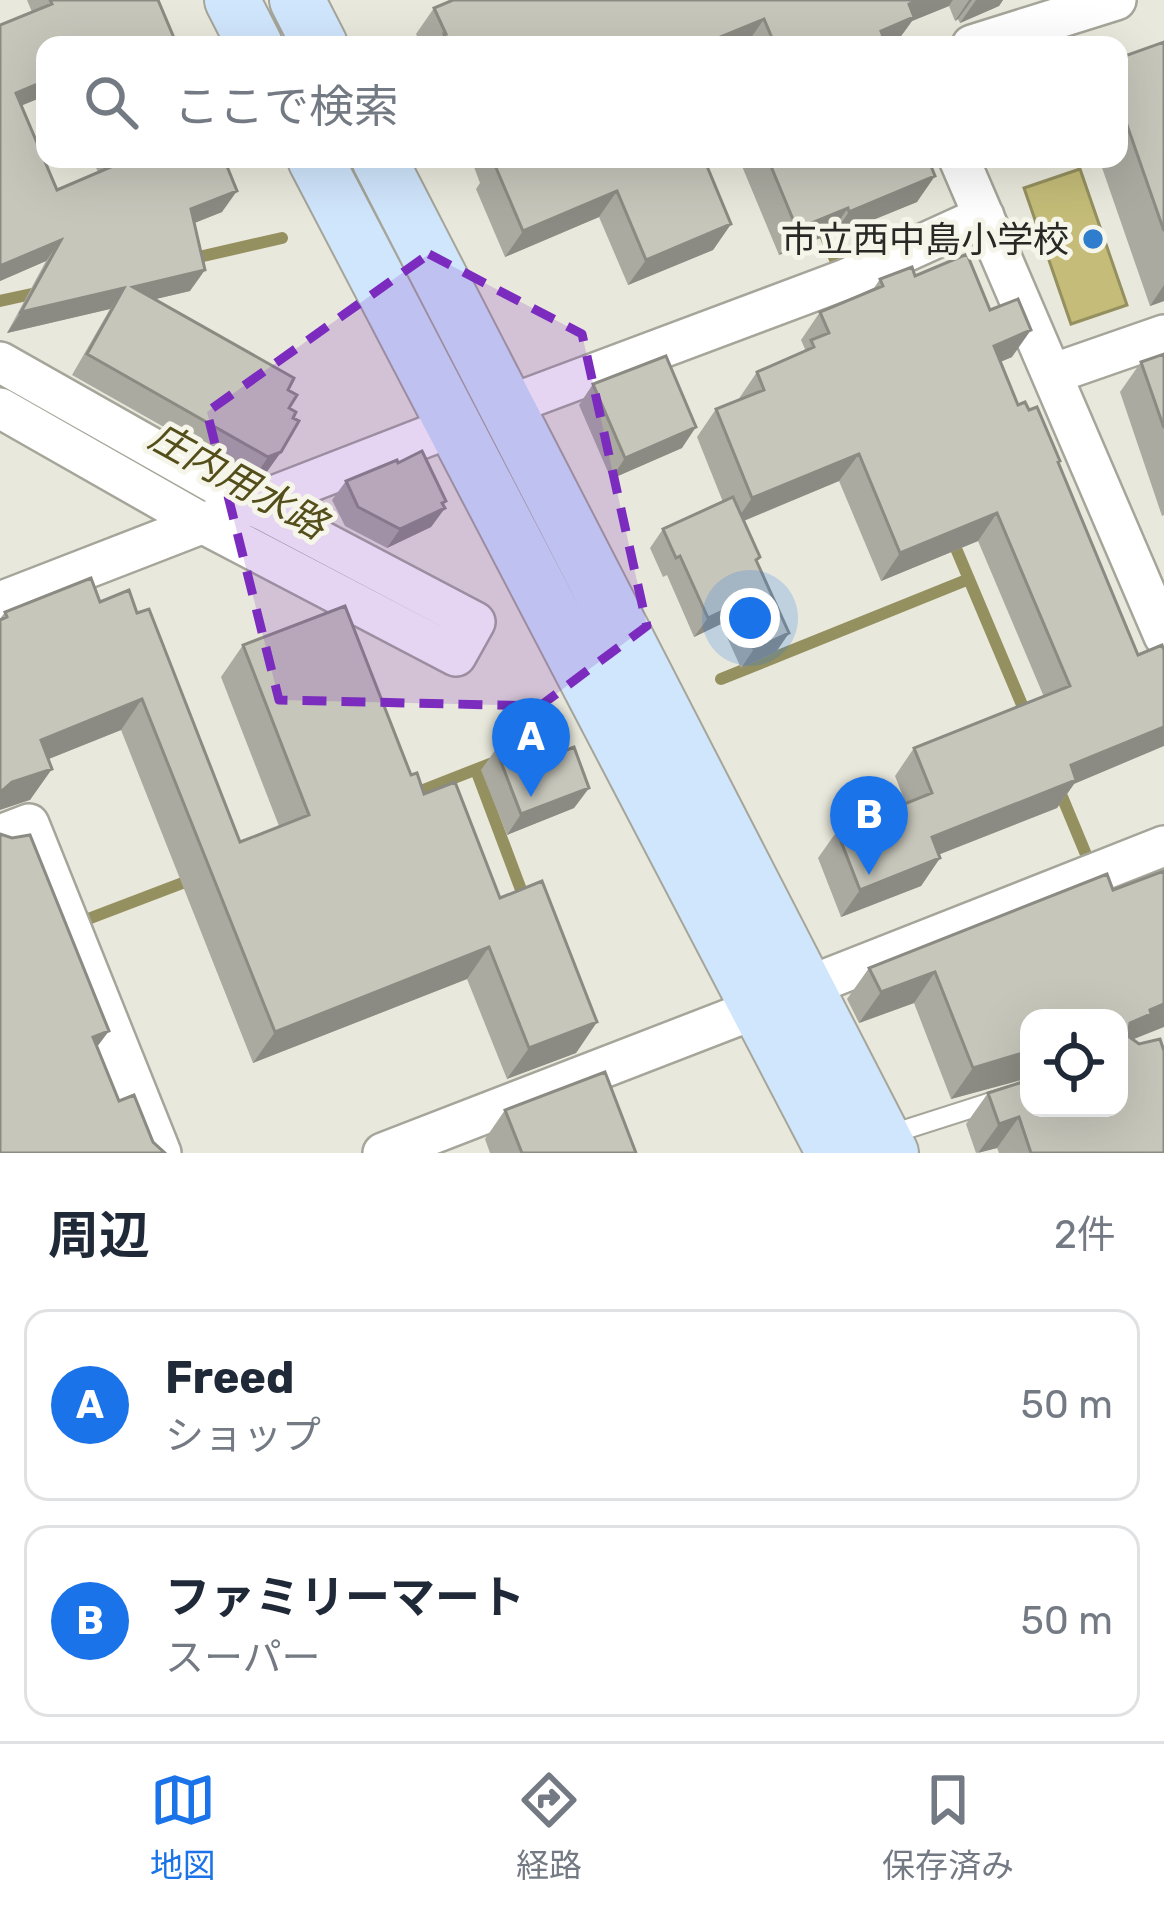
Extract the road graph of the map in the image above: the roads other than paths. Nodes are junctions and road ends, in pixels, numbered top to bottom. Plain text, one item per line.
1 (232, 0) edge
2 (297, 0) edge
3 (1116, 0) edge
4 (1026, 13) edge
5 (250, 36) edge
6 (315, 36) edge
7 (987, 36) edge
8 (320, 168) edge
9 (384, 168) edge
10 (963, 168) edge
11 (984, 216) junction
12 (1164, 335) edge
13 (0, 362) edge
14 (1052, 374) junction
15 (507, 406) junction
16 (0, 408) edge
17 (454, 426) junction
18 (227, 513) junction
19 (0, 602) edge
20 (1164, 636) edge
21 (0, 835) edge
22 (1164, 846) edge
23 (781, 998) junction
24 (1020, 1093) edge
25 (869, 1148) edge
26 (161, 1153) edge
27 (383, 1153) edge

1 - 5 street
2 - 6 street
3 - 4 street
4 - 7 street
8 - 17 street
9 - 15 street
10 - 11 street
11 - 14 street
11 - 15 street
12 - 14 street
13 - 18 street
14 - 20 street
15 - 23 street
16 - 18 street
17 - 18 street
17 - 23 street
18 - 18 street
18 - 19 street
21 - 26 street
22 - 23 street
23 - 25 street
23 - 27 street
24 - 25 lane

